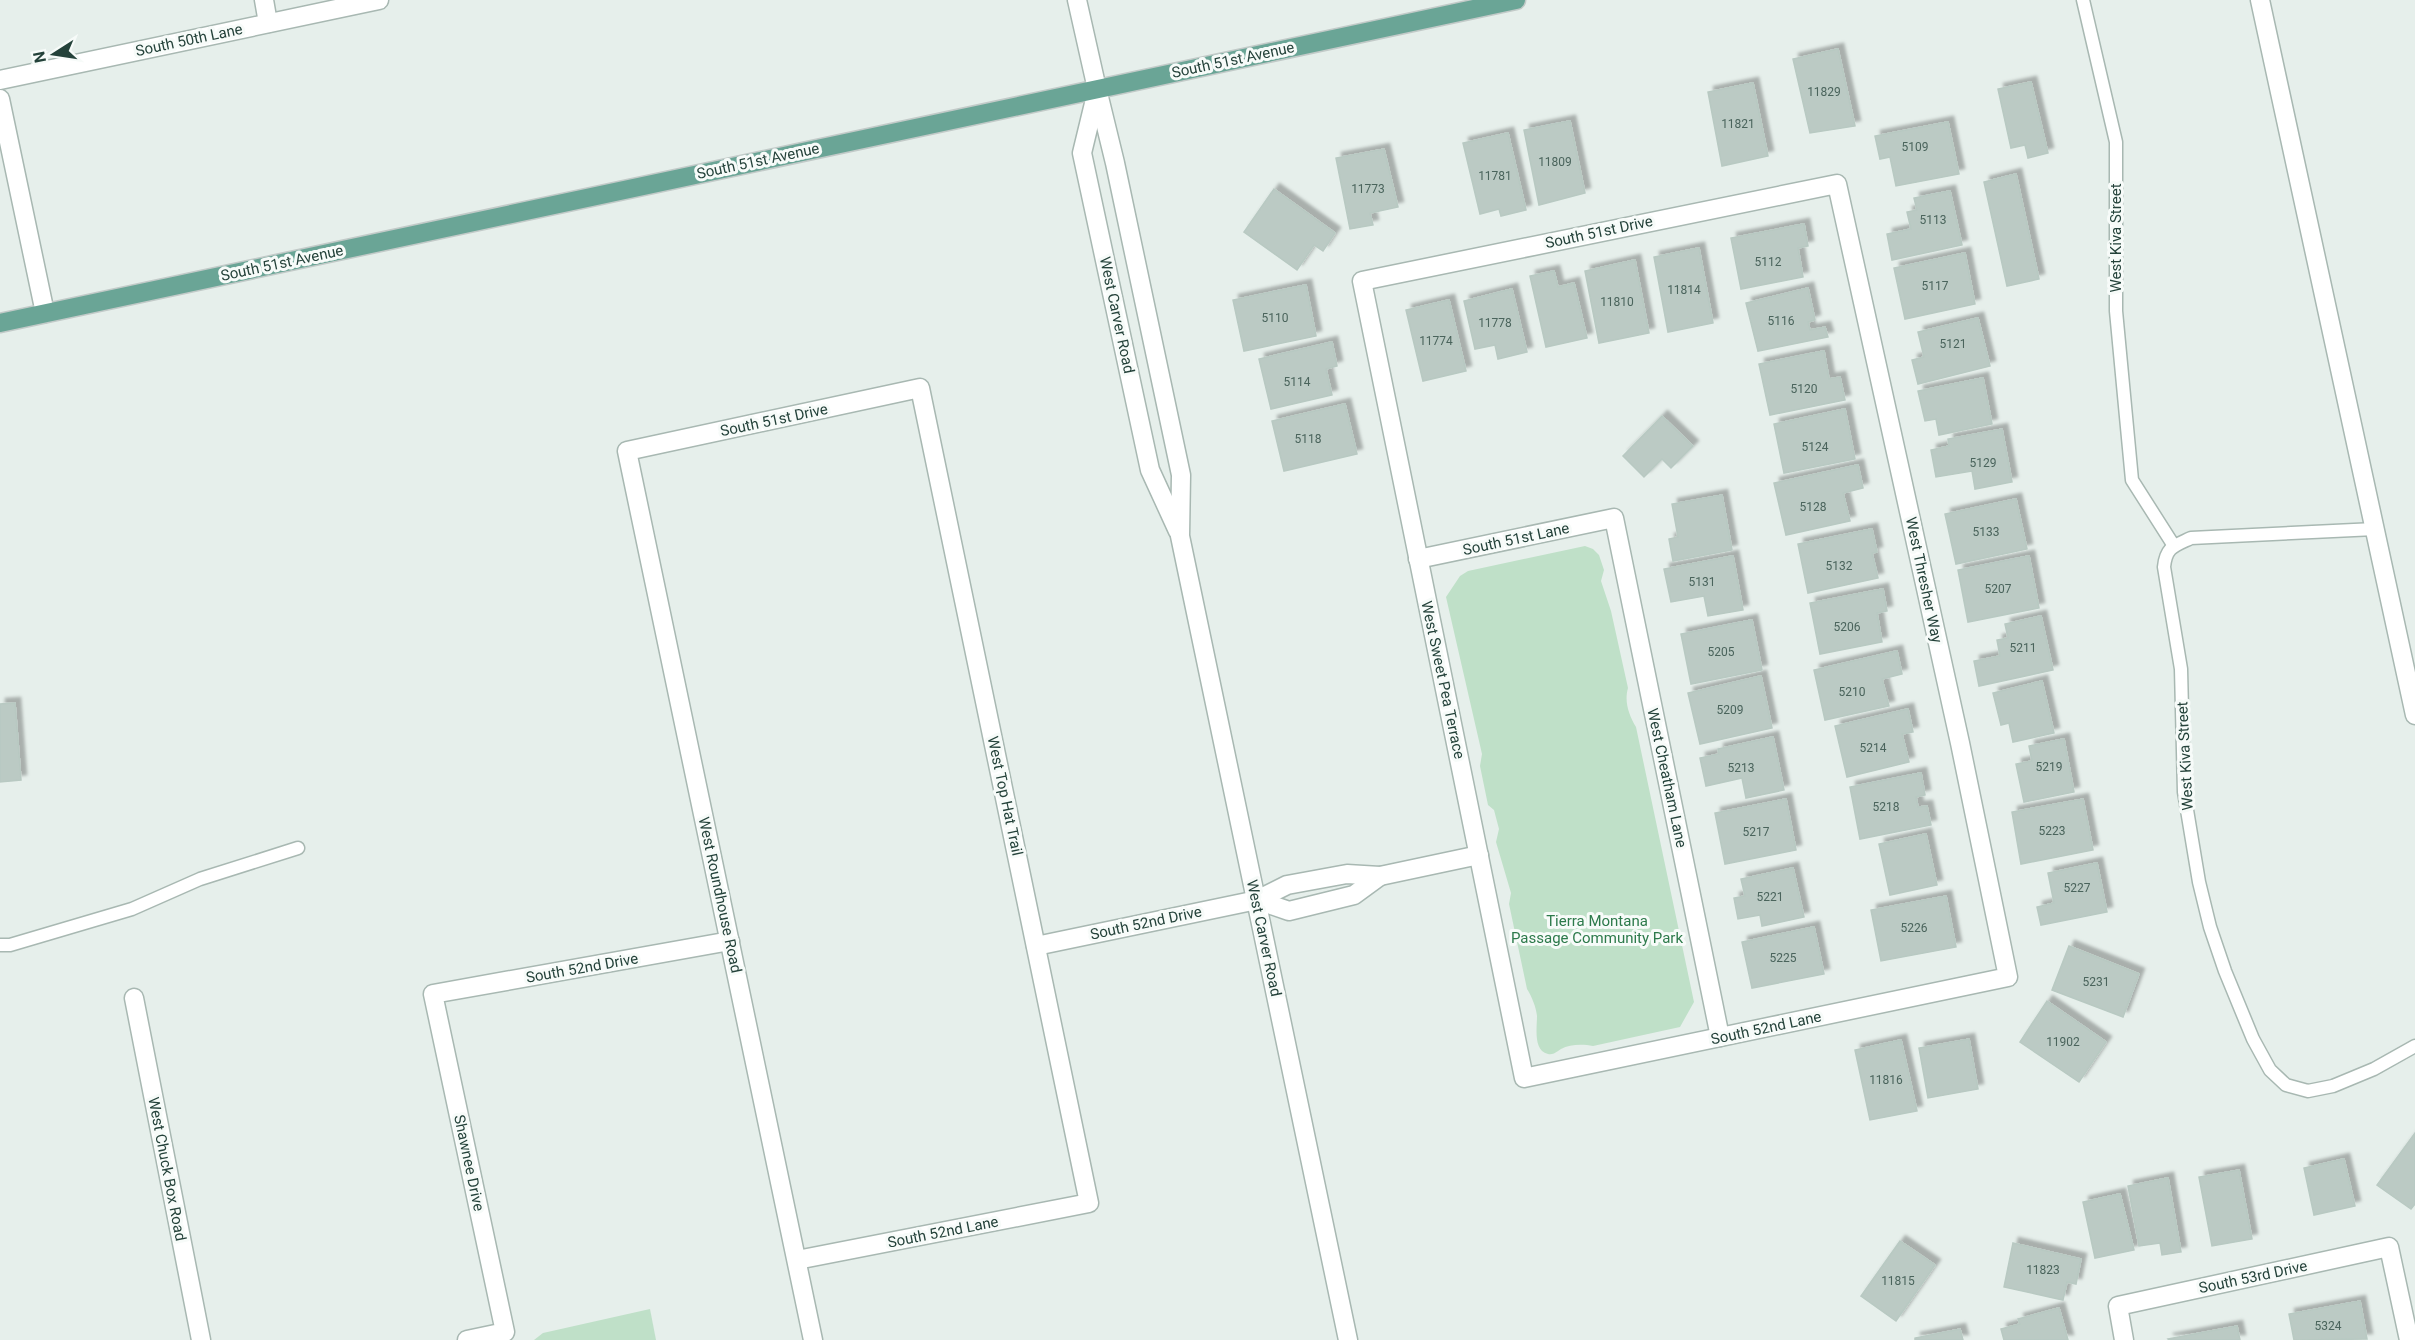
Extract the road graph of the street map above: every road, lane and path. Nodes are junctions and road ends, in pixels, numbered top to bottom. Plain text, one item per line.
1 (264, 0) edge
2 (379, 0) edge
3 (1077, 0) edge
4 (1516, 0) edge
5 (2083, 0) edge
6 (2260, 0) edge
7 (268, 23) junction
8 (0, 80) edge
9 (1097, 89) junction
10 (0, 99) edge
11 (1837, 184) joint
12 (1362, 281) joint
13 (45, 313) junction
14 (0, 323) edge
15 (920, 388) joint
16 (627, 451) joint
17 (1614, 518) joint
18 (2375, 529) junction
19 (1180, 536) junction
20 (2174, 546) junction
21 (1418, 559) junction
22 (2415, 715) edge
23 (298, 848) dead end
24 (1479, 855) junction
25 (1380, 876) junction
26 (1257, 900) junction
27 (730, 941) junction
28 (0, 945) edge
29 (1036, 946) junction
30 (2008, 977) joint
31 (433, 994) joint
32 (134, 998) dead end
33 (1720, 1037) junction
34 (2415, 1046) edge
35 (1524, 1078) joint
36 (1089, 1203) joint
37 (797, 1260) junction
38 (201, 1340) edge
39 (467, 1340) edge
40 (813, 1340) edge
41 (1348, 1340) edge
42 (2124, 1340) edge
43 (2409, 1340) edge

1 - 7 street
2 - 7 street, South 50th Lane
3 - 9 street, West Carver Road
4 - 9 main road, South 51st Avenue
5 - 20 lane, West Kiva Street
6 - 18 street
7 - 8 street, South 50th Lane
9 - 13 main road, South 51st Avenue
9 - 19 street, West Carver Road
9 - 19 street, West Carver Road
10 - 13 street
11 - 12 street, South 51st Drive
11 - 30 street, West Thresher Way
12 - 21 street, West Sweet Pea Terrace
13 - 14 main road, South 51st Avenue
15 - 16 street, South 51st Drive
15 - 29 street, West Top Hat Trail
16 - 27 street, West Roundhouse Road
17 - 21 street, South 51st Lane
17 - 33 street, West Cheatham Lane
18 - 20 lane
18 - 22 street
19 - 26 street, West Carver Road
20 - 34 lane, West Kiva Street
21 - 24 street, West Sweet Pea Terrace
23 - 28 lane
24 - 25 street, South 52nd Drive
24 - 35 street, West Sweet Pea Terrace
25 - 26 street, South 52nd Drive
25 - 26 street, South 52nd Drive
26 - 29 street, South 52nd Drive
26 - 41 street, West Carver Road
27 - 31 street, South 52nd Drive
27 - 37 street, West Roundhouse Road
29 - 36 street, West Top Hat Trail
30 - 33 street, South 52nd Lane
31 - 39 street, Shawnee Drive
32 - 38 street, West Chuck Box Road
33 - 35 street, South 52nd Lane
36 - 37 street, South 52nd Lane
37 - 40 street, West Roundhouse Road
42 - 43 street, South 53rd Drive

